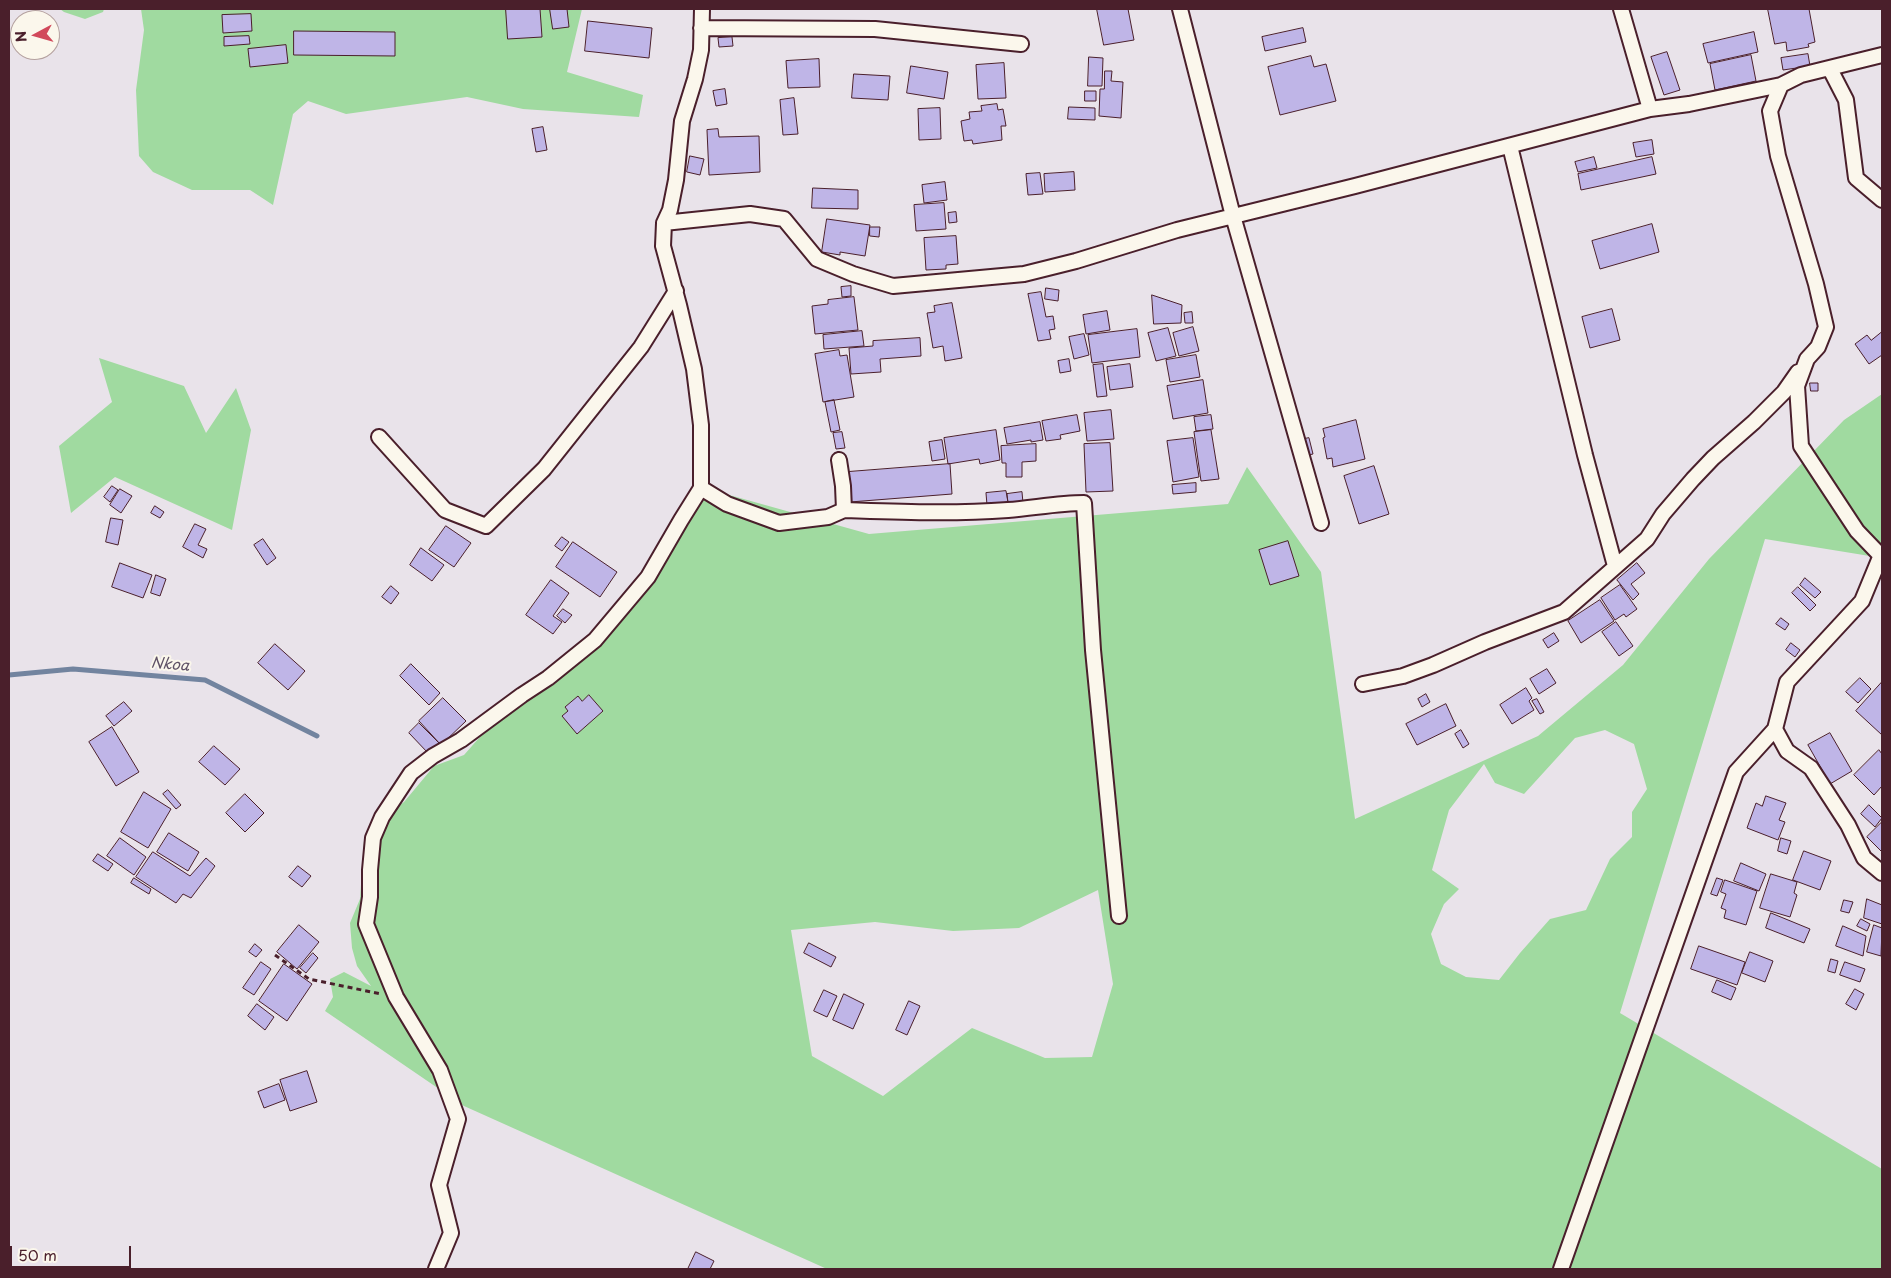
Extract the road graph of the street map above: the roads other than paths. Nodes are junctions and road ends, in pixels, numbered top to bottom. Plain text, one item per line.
1 (702, 9) edge
2 (1180, 9) edge
3 (1622, 9) edge
4 (701, 28) junction
5 (1021, 44) dead end
6 (1882, 55) edge
7 (1830, 69) junction
8 (1781, 86) junction
9 (1650, 109) junction
10 (1510, 146) junction
11 (1882, 200) edge
12 (1234, 216) junction
13 (664, 223) junction
14 (676, 290) junction
15 (1807, 359) junction
16 (379, 437) dead end
17 (839, 460) dead end
18 (701, 488) junction
19 (844, 510) junction
20 (1321, 523) dead end
21 (1881, 556) edge
22 (1615, 566) junction
23 (1363, 684) dead end
24 (1775, 728) junction
25 (1882, 873) edge
26 (1119, 916) dead end
27 (436, 1269) edge
28 (1560, 1269) edge

1 - 4 street
2 - 12 street
3 - 9 street
4 - 5 street
4 - 13 street
6 - 7 street
7 - 8 street
7 - 11 street
8 - 9 street
8 - 15 street
9 - 10 street
10 - 12 street
10 - 22 street
12 - 13 street
12 - 20 street
13 - 14 street
14 - 16 street
14 - 18 street
15 - 21 street
15 - 22 street
17 - 19 street
18 - 19 street
18 - 27 street
19 - 26 street
21 - 24 street
22 - 23 street
24 - 25 street
24 - 28 street

